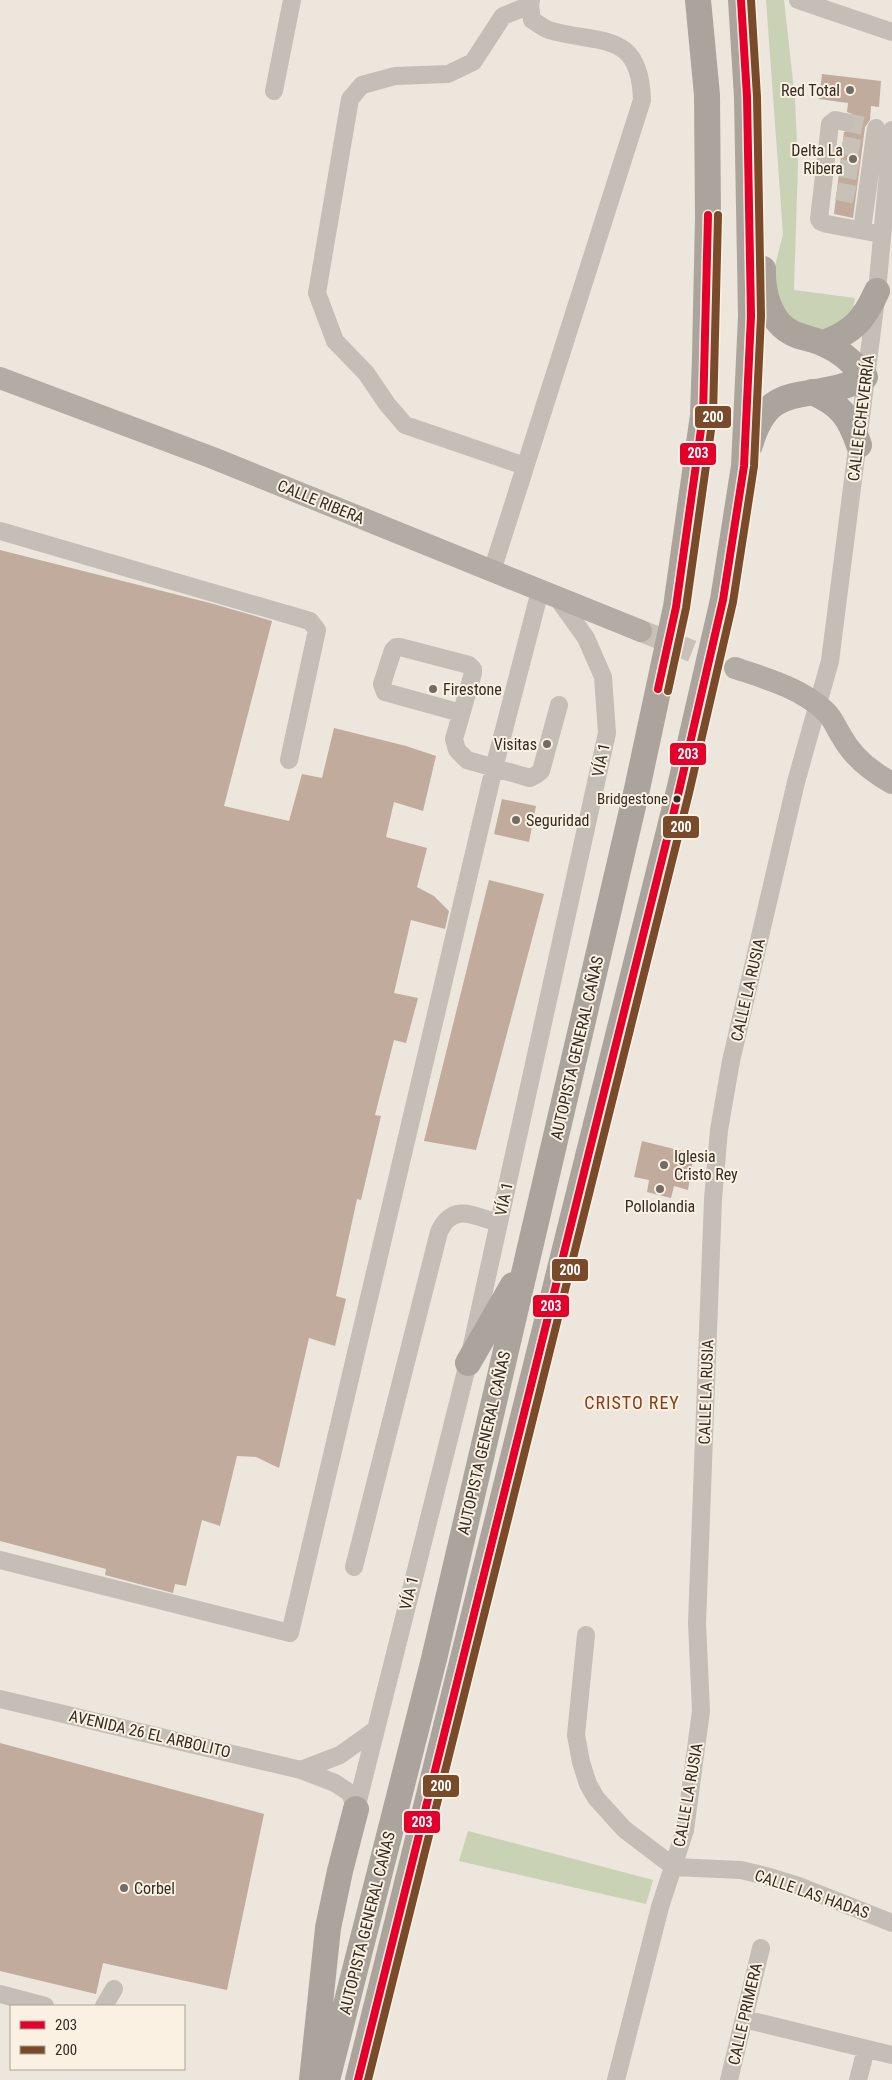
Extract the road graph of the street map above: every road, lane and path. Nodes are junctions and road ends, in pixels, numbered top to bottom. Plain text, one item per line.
1 (292, 0) edge
2 (698, 0) edge
3 (741, 0) edge
4 (798, 0) edge
5 (530, 3) edge
6 (892, 32) edge
7 (274, 91) dead end
8 (747, 97) junction
9 (845, 122) dead end
10 (882, 129) edge
11 (862, 230) junction
12 (881, 234) junction
13 (877, 291) junction
14 (824, 344) junction
15 (865, 377) junction
16 (0, 378) edge
17 (812, 392) junction
18 (859, 445) junction
19 (526, 466) junction
20 (744, 466) junction
21 (0, 531) edge
22 (492, 571) junction
23 (548, 594) junction
24 (640, 631) tunnel mouth
25 (735, 668) tunnel mouth
26 (818, 704) junction
27 (558, 705) dead end
28 (461, 714) junction
29 (289, 760) dead end
30 (494, 768) junction
31 (892, 784) edge
32 (499, 1223) junction
33 (526, 1263) junction
34 (468, 1363) junction
35 (0, 1560) edge
36 (354, 1567) dead end
37 (586, 1635) dead end
38 (0, 1699) edge
39 (375, 1730) junction
40 (301, 1770) junction
41 (356, 1809) junction
42 (674, 1867) junction
43 (892, 1923) edge
44 (761, 1948) dead end
45 (114, 1989) dead end
46 (0, 1994) edge
47 (41, 2005) edge
48 (105, 2005) edge
49 (744, 2019) junction
50 (866, 2049) junction
51 (892, 2055) edge
52 (312, 2080) edge
53 (327, 2080) edge
54 (358, 2080) edge
55 (616, 2080) edge
56 (730, 2080) edge
57 (858, 2080) edge

1 - 7 street
2 - 33 highway, AUTOPISTA GENERAL CAÑAS
3 - 8 highway, AUTOPISTA GENERAL CAÑAS
4 - 6 street
5 - 19 street
5 - 19 street
8 - 14 highway
8 - 20 highway, AUTOPISTA GENERAL CAÑAS
9 - 11 street
10 - 11 street
10 - 12 street, CALLE ECHEVERRÍA
11 - 12 street
12 - 13 street, CALLE ECHEVERRÍA
13 - 14 highway
13 - 15 street, CALLE ECHEVERRÍA
14 - 15 highway
15 - 17 highway
15 - 18 street, CALLE ECHEVERRÍA
16 - 22 main road, CALLE RIBERA
17 - 18 highway
17 - 20 highway
18 - 26 street, CALLE ECHEVERRÍA
19 - 22 street
20 - 54 highway, AUTOPISTA GENERAL CAÑAS
21 - 29 street
22 - 23 main road, CALLE RIBERA
23 - 24 main road, CALLE RIBERA
23 - 30 street
23 - 32 street, VÍA 1
25 - 26 main road
26 - 31 main road
26 - 42 street, CALLE LA RUSIA
27 - 30 street
28 - 28 street
28 - 30 street
30 - 35 street
32 - 34 street, VÍA 1
32 - 36 street
33 - 34 highway
33 - 53 highway, AUTOPISTA GENERAL CAÑAS
34 - 39 street, VÍA 1
37 - 42 street
38 - 40 street, AVENIDA 26 EL ARBOLITO
39 - 40 street
39 - 41 street, VÍA 1
40 - 41 street, AVENIDA 26 EL ARBOLITO
41 - 52 highway
42 - 43 street, CALLE LAS HADAS
42 - 55 street, CALLE LA RUSIA
44 - 49 street, CALLE PRIMERA
45 - 48 street
46 - 47 street
49 - 50 street
49 - 56 street, CALLE PRIMERA
50 - 51 street
50 - 57 street

